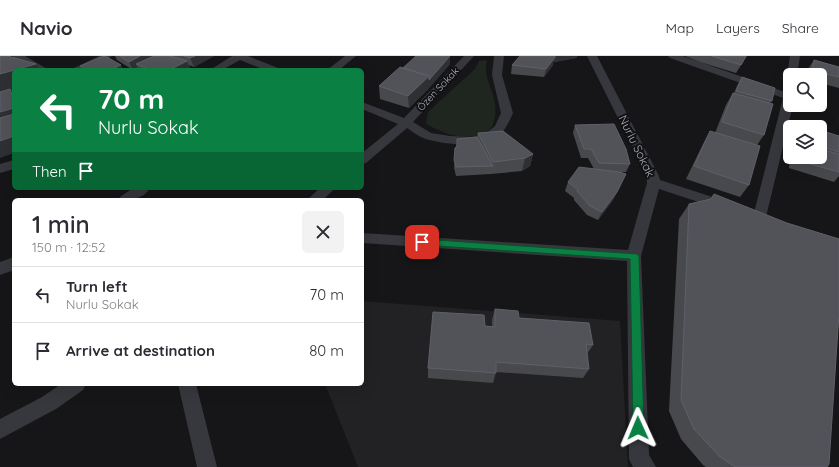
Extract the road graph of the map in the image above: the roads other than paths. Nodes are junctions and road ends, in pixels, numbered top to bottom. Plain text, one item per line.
1 (17, 56) edge
2 (107, 56) edge
3 (239, 56) edge
4 (352, 56) edge
5 (469, 56) edge
6 (499, 56) edge
7 (592, 56) edge
8 (673, 56) edge
9 (795, 56) edge
10 (40, 68) edge
11 (82, 68) edge
12 (218, 68) edge
13 (269, 68) edge
14 (335, 68) edge
15 (793, 68) edge
16 (12, 92) edge
17 (0, 95) edge
18 (783, 95) edge
19 (364, 106) edge
20 (786, 112) edge
21 (406, 123) junction
22 (364, 158) edge
23 (12, 165) edge
24 (0, 169) edge
25 (654, 183) junction
26 (141, 190) edge
27 (326, 190) edge
28 (128, 198) edge
29 (316, 198) edge
30 (760, 217) junction
31 (774, 222) edge
32 (364, 238) edge
33 (634, 256) junction
34 (12, 264) edge
35 (0, 269) edge
36 (74, 386) edge
37 (187, 386) edge
38 (0, 429) edge
39 (206, 467) edge
40 (646, 467) edge

1 - 10 street
2 - 11 street
3 - 12 street
3 - 13 street
4 - 14 street
5 - 21 street, Özen Sokak
6 - 21 street
7 - 25 street, Nurlu Sokak
8 - 18 street
9 - 15 street
16 - 17 street
19 - 21 street
20 - 30 street
21 - 22 street, Özen Sokak
23 - 24 street
25 - 30 street
25 - 33 street, Nurlu Sokak
26 - 28 street
27 - 29 street
30 - 31 street
32 - 33 street
33 - 40 street, Nurlu Sokak
34 - 35 street
36 - 38 street
37 - 39 street

